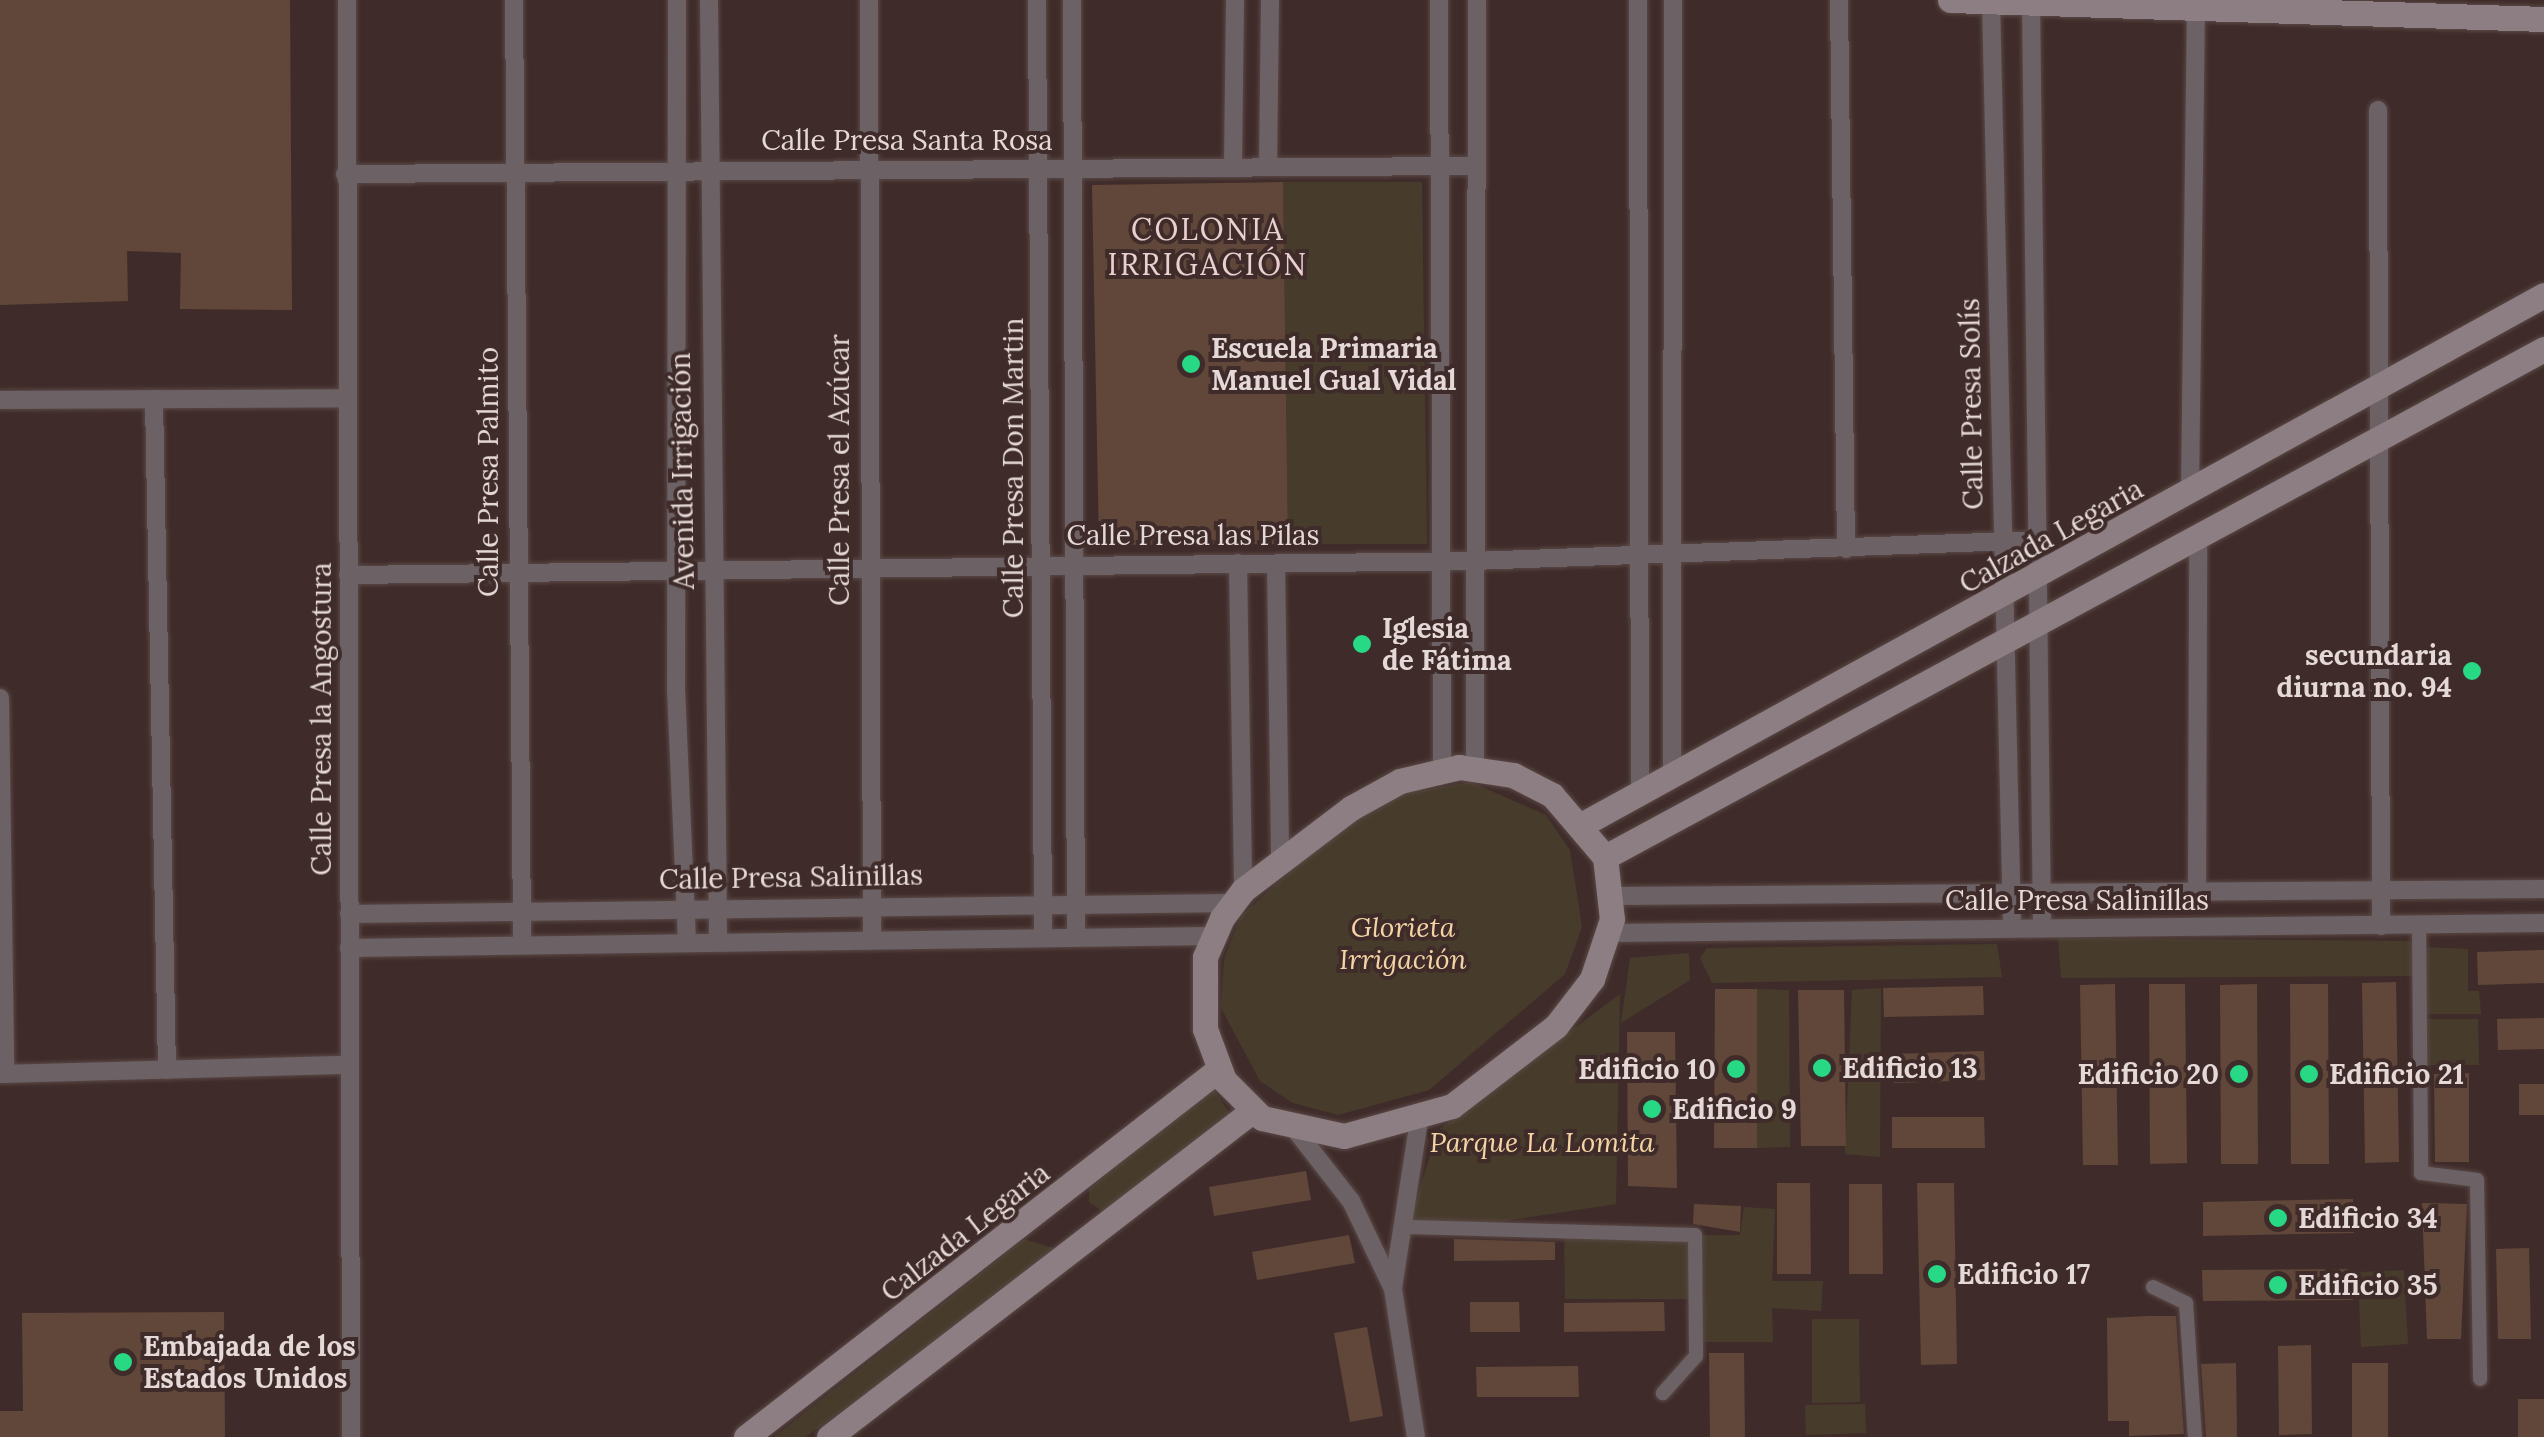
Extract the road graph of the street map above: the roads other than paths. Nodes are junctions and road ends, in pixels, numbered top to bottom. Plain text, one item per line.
1 (347, 0) edge
2 (514, 0) edge
3 (677, 0) edge
4 (709, 0) edge
5 (868, 0) edge
6 (1038, 0) edge
7 (1072, 0) edge
8 (1235, 0) edge
9 (1270, 0) edge
10 (1439, 0) edge
11 (1477, 0) edge
12 (1638, 0) edge
13 (1673, 0) edge
14 (1839, 0) edge
15 (1950, 0) edge
16 (1990, 0) edge
17 (2031, 1) edge
18 (2196, 8) junction
19 (2544, 19) edge
20 (2378, 110) dead end
21 (1233, 165) junction
22 (1268, 165) junction
23 (1436, 166) junction
24 (1470, 166) junction
25 (1040, 167) junction
26 (1072, 167) junction
27 (869, 168) junction
28 (707, 169) junction
29 (515, 171) junction
30 (676, 171) junction
31 (345, 174) junction
32 (2544, 295) edge
33 (2544, 349) edge
34 (2378, 390) junction
35 (348, 398) junction
36 (0, 400) edge
37 (154, 400) junction
38 (2378, 441) junction
39 (2190, 481) junction
40 (2038, 540) junction
41 (2198, 542) junction
42 (2002, 543) junction
43 (1846, 549) junction
44 (1674, 556) junction
45 (1640, 557) junction
46 (1473, 561) junction
47 (1039, 562) junction
48 (1074, 562) junction
49 (1442, 562) junction
50 (1238, 563) junction
51 (865, 564) junction
52 (1276, 564) junction
53 (711, 568) junction
54 (676, 569) junction
55 (515, 571) junction
56 (348, 576) junction
57 (2039, 578) junction
58 (2002, 598) junction
59 (2039, 628) junction
60 (2003, 646) junction
61 (0, 698) edge
62 (1475, 767) junction
63 (1442, 768) junction
64 (1672, 775) junction
65 (1640, 792) junction
66 (1583, 824) junction
67 (1605, 857) junction
68 (1280, 860) junction
69 (2544, 888) edge
70 (2197, 891) junction
71 (2380, 892) junction
72 (2040, 893) junction
73 (2010, 894) junction
74 (1238, 896) junction
75 (1612, 896) junction
76 (1044, 901) junction
77 (1076, 902) junction
78 (871, 904) junction
79 (686, 906) junction
80 (717, 907) junction
81 (521, 909) junction
82 (349, 914) junction
83 (2544, 923) edge
84 (2419, 925) junction
85 (2381, 926) junction
86 (2012, 927) junction
87 (2042, 927) junction
88 (1610, 934) junction
89 (1043, 936) junction
90 (1076, 936) junction
91 (1212, 936) junction
92 (872, 940) junction
93 (687, 941) junction
94 (718, 941) junction
95 (522, 944) junction
96 (349, 948) junction
97 (350, 1064) junction
98 (168, 1070) junction
99 (1218, 1070) junction
100 (2, 1074) edge
101 (1252, 1111) junction
102 (1418, 1120) junction
103 (1297, 1132) junction
104 (1038, 1215) junction
105 (1407, 1227) junction
106 (1071, 1247) junction
107 (2153, 1287) dead end
108 (1393, 1289) junction
109 (2480, 1379) dead end
110 (1663, 1393) dead end
111 (351, 1437) edge
112 (746, 1437) edge
113 (829, 1437) edge
114 (1416, 1437) edge
115 (2195, 1437) edge

1 - 31 street, Calle Presa la Angostura
2 - 29 street, Calle Presa Palmito
3 - 30 street, Avenida Irrigación
4 - 28 street, Avenida Irrigación
5 - 27 street, Calle Presa el Azúcar
6 - 25 street, Calle Presa Don Martin
7 - 26 street
8 - 21 street
9 - 22 street
10 - 23 street
11 - 24 street
12 - 45 street
13 - 44 street
14 - 43 street
15 - 16 main road
16 - 17 main road
16 - 42 street, Calle Presa Solís
17 - 18 main road
17 - 40 street
18 - 19 main road
18 - 39 street
20 - 34 street
21 - 22 street, Calle Presa Santa Rosa
21 - 26 street, Calle Presa Santa Rosa
22 - 23 street, Calle Presa Santa Rosa
23 - 24 street, Calle Presa Santa Rosa
23 - 49 street
24 - 46 street
25 - 26 street, Calle Presa Santa Rosa
25 - 27 street, Calle Presa Santa Rosa
25 - 47 street, Calle Presa Don Martin
26 - 48 street
27 - 28 street, Calle Presa Santa Rosa
27 - 51 street, Calle Presa el Azúcar
28 - 30 street, Calle Presa Santa Rosa
28 - 53 street, Avenida Irrigación
29 - 30 street, Calle Presa Santa Rosa
29 - 31 street, Calle Presa Santa Rosa
29 - 55 street, Calle Presa Palmito
30 - 54 street, Avenida Irrigación
31 - 35 street, Calle Presa la Angostura
32 - 34 main road, Calzada Legaria
33 - 38 main road
34 - 38 street
34 - 39 main road, Calzada Legaria
35 - 37 street
35 - 56 street, Calle Presa la Angostura
36 - 37 street
37 - 98 street
38 - 41 main road
38 - 71 street
39 - 57 main road, Calzada Legaria
40 - 42 street, Calle Presa las Pilas
40 - 57 street
41 - 59 main road
41 - 70 street
42 - 43 street, Calle Presa las Pilas
42 - 58 street, Calle Presa Solís
43 - 44 street, Calle Presa las Pilas
44 - 45 street, Calle Presa las Pilas
44 - 64 street
45 - 46 street, Calle Presa las Pilas
45 - 65 street
46 - 49 street, Calle Presa las Pilas
46 - 62 street
47 - 48 street, Calle Presa las Pilas
47 - 51 street, Calle Presa las Pilas
47 - 76 street, Calle Presa Don Martin
48 - 50 street, Calle Presa las Pilas
48 - 77 street
49 - 52 street, Calle Presa las Pilas
49 - 63 street
50 - 52 street, Calle Presa las Pilas
50 - 74 street
51 - 53 street, Calle Presa las Pilas
51 - 78 street, Calle Presa el Azúcar
52 - 68 street
53 - 54 street, Calle Presa las Pilas
53 - 80 street, Avenida Irrigación
54 - 55 street, Calle Presa las Pilas
54 - 79 street, Avenida Irrigación
55 - 56 street, Calle Presa las Pilas
55 - 81 street, Calle Presa Palmito
56 - 82 street, Calle Presa la Angostura
57 - 58 main road, Calzada Legaria
57 - 59 street
58 - 60 street, Calle Presa Solís
58 - 64 main road, Calzada Legaria
59 - 60 main road
59 - 72 street
60 - 67 main road
60 - 73 street, Calle Presa Solís
61 - 100 street
62 - 63 main road
62 - 66 main road
63 - 68 main road
64 - 65 main road, Calzada Legaria
65 - 66 main road, Calzada Legaria
66 - 67 main road
67 - 75 main road
68 - 74 main road
69 - 71 street, Calle Presa Salinillas
70 - 71 street, Calle Presa Salinillas
70 - 72 street, Calle Presa Salinillas
71 - 85 street
72 - 73 street, Calle Presa Salinillas
72 - 87 street
73 - 75 street, Calle Presa Salinillas
73 - 86 street, Calle Presa Solís
74 - 77 street, Calle Presa Salinillas
74 - 91 main road
75 - 88 main road
76 - 77 street, Calle Presa Salinillas
76 - 78 street, Calle Presa Salinillas
76 - 89 street, Calle Presa Don Martin
77 - 90 street
78 - 80 street, Calle Presa Salinillas
78 - 92 street, Calle Presa el Azúcar
79 - 80 street, Calle Presa Salinillas
79 - 81 street, Calle Presa Salinillas
79 - 93 street, Avenida Irrigación
80 - 94 street, Avenida Irrigación
81 - 82 street, Calle Presa Salinillas
81 - 95 street, Calle Presa Palmito
82 - 96 street, Calle Presa la Angostura
83 - 84 street, Calle Presa Salinillas
84 - 85 street, Calle Presa Salinillas
84 - 109 street
85 - 87 street, Calle Presa Salinillas
86 - 87 street, Calle Presa Salinillas
86 - 88 street, Calle Presa Salinillas
88 - 102 main road
89 - 90 street
89 - 92 street
90 - 91 street
91 - 99 main road
92 - 94 street
93 - 94 street
93 - 95 street
95 - 96 street
96 - 97 street, Calle Presa la Angostura
97 - 98 street
97 - 111 street, Calle Presa la Angostura
98 - 100 street
99 - 101 main road
99 - 104 main road, Calzada Legaria
101 - 103 main road
101 - 106 main road
102 - 103 main road
102 - 105 street
103 - 108 street
104 - 106 main road
104 - 112 main road, Calzada Legaria
105 - 108 street
105 - 110 street
106 - 113 main road
107 - 115 street
108 - 114 street

